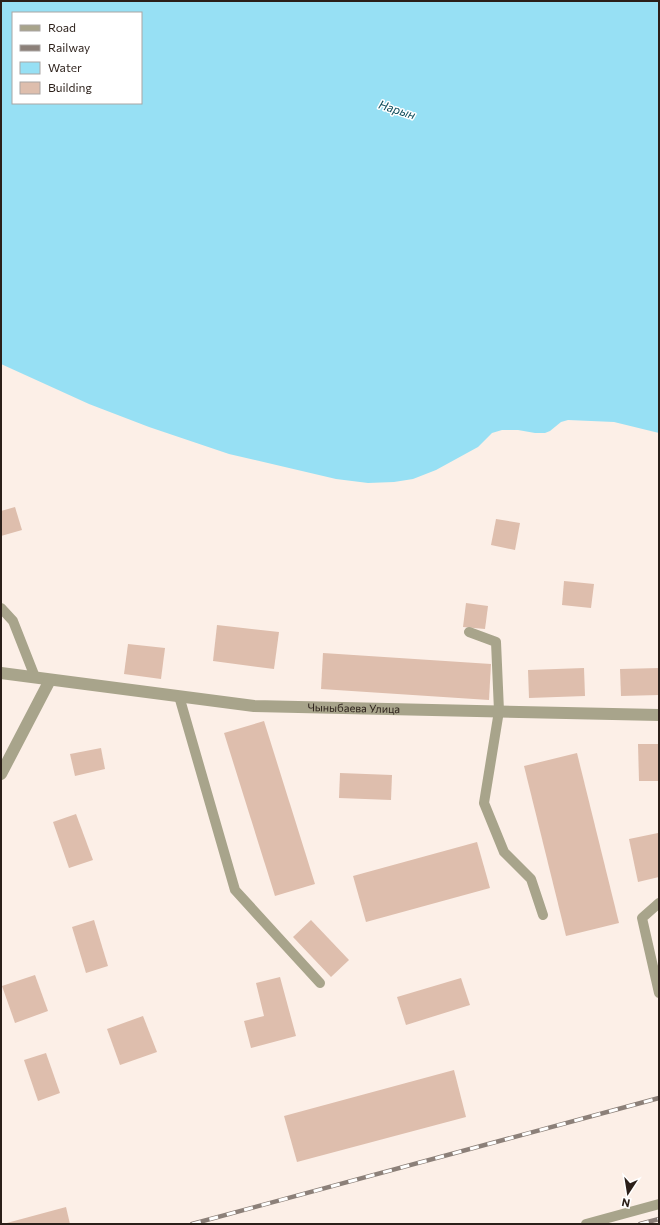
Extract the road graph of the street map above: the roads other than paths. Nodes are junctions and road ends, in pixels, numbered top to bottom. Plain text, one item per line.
1 (1, 608) edge
2 (469, 632) dead end
3 (1, 673) edge
4 (35, 677) junction
5 (50, 680) junction
6 (179, 696) junction
7 (498, 711) junction
8 (659, 715) edge
9 (1, 774) edge
10 (659, 903) edge
11 (543, 915) dead end
12 (320, 983) dead end
13 (659, 993) edge
14 (659, 1204) edge
15 (586, 1224) edge

1 - 4 lane
2 - 7 lane
3 - 4 street, Чыныбаева Улица
4 - 5 street, Чыныбаева Улица
5 - 6 street, Чыныбаева Улица
5 - 9 street
6 - 7 street, Чыныбаева Улица
6 - 12 lane
7 - 8 street, Чыныбаева Улица
7 - 11 lane
10 - 13 lane
14 - 15 lane

